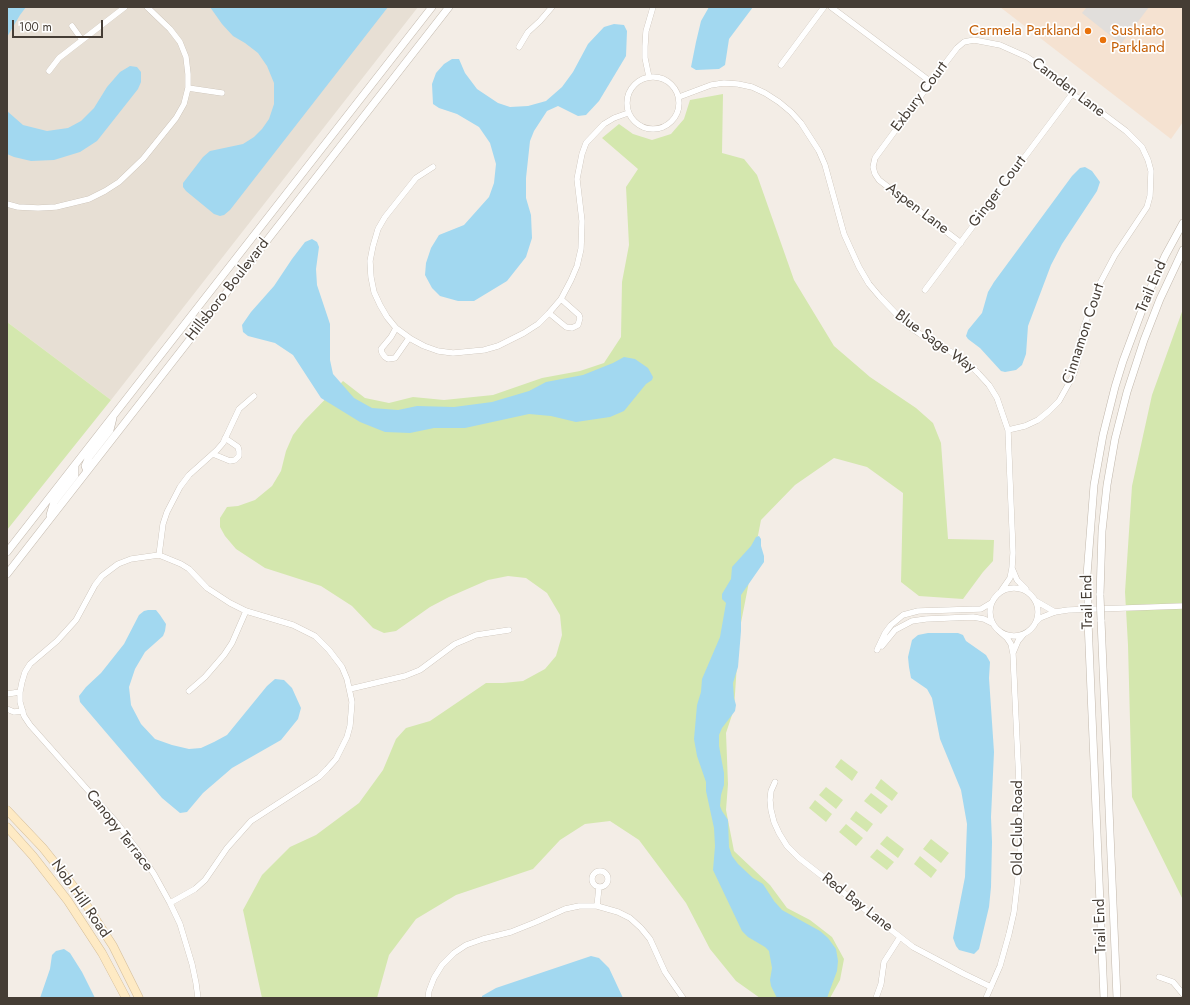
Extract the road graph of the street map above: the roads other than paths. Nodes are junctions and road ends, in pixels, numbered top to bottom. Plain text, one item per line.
1 (125, 7) edge
2 (147, 7) edge
3 (432, 7) edge
4 (449, 7) edge
5 (552, 7) edge
6 (653, 7) edge
7 (824, 7) edge
8 (831, 7) edge
9 (72, 26) dead end
10 (82, 40) junction
11 (985, 41) joint
12 (519, 47) dead end
13 (781, 65) dead end
14 (49, 71) dead end
15 (649, 77) junction
16 (931, 82) junction
17 (188, 88) junction
18 (222, 93) dead end
19 (1072, 94) junction
20 (679, 96) junction
21 (628, 112) junction
22 (433, 167) dead end
23 (1151, 171) joint
24 (875, 174) joint
25 (7, 204) edge
26 (1183, 222) edge
27 (960, 243) junction
28 (1183, 250) edge
29 (925, 290) dead end
30 (561, 299) junction
31 (549, 313) junction
32 (396, 328) junction
33 (409, 338) junction
34 (254, 396) dead end
35 (113, 416) junction
36 (1008, 430) junction
37 (225, 438) junction
38 (213, 454) junction
39 (75, 466) junction
40 (87, 471) junction
41 (49, 519) junction
42 (7, 552) edge
43 (159, 555) junction
44 (1012, 568) junction
45 (7, 574) edge
46 (1001, 591) junction
47 (1028, 592) junction
48 (1036, 600) junction
49 (991, 603) junction
50 (1183, 606) edge
51 (246, 611) junction
52 (1055, 612) junction
53 (1036, 622) junction
54 (992, 623) junction
55 (509, 630) dead end
56 (999, 631) junction
57 (1025, 634) junction
58 (1013, 654) junction
59 (350, 689) junction
60 (20, 692) junction
61 (189, 692) dead end
62 (7, 694) edge
63 (7, 710) edge
64 (23, 711) junction
65 (775, 782) dead end
66 (7, 810) edge
67 (7, 827) edge
68 (598, 887) dead end
69 (170, 903) junction
70 (597, 906) junction
71 (900, 937) junction
72 (1159, 978) dead end
73 (991, 987) junction
74 (1183, 994) edge
75 (126, 998) edge
76 (139, 998) edge
77 (198, 998) edge
78 (428, 998) edge
79 (684, 998) edge
80 (876, 998) edge
81 (986, 998) edge
82 (1104, 998) edge
83 (1117, 998) edge

1 - 10 street
2 - 17 street
3 - 35 street, Hillsboro Boulevard
4 - 40 street, Hillsboro Boulevard
5 - 12 street
6 - 15 street
7 - 13 street
8 - 16 street
9 - 10 street
10 - 14 street
11 - 16 street, Exbury Court
11 - 19 street, Camden Lane
15 - 20 street
15 - 21 street
16 - 24 street, Exbury Court
17 - 18 street
17 - 25 street
19 - 23 street, Camden Lane
19 - 27 street, Ginger Court
20 - 21 street
20 - 36 street, Blue Sage Way
21 - 30 street
22 - 32 street
23 - 36 street, Cinnamon Court
24 - 27 street, Aspen Lane
26 - 82 street, Trail End, bridge
27 - 29 street, Ginger Court
28 - 83 street, Trail End, bridge
30 - 31 street
30 - 31 street
31 - 33 street
32 - 33 street
32 - 33 street
34 - 37 street
35 - 39 street, Hillsboro Boulevard
35 - 40 street
36 - 44 street, Blue Sage Way
37 - 38 street
37 - 38 street
38 - 43 street
39 - 41 street
39 - 42 street, Hillsboro Boulevard
40 - 41 street, Hillsboro Boulevard
41 - 45 street, Hillsboro Boulevard
43 - 51 street
43 - 60 street, Canopy Terrace
44 - 46 street, Blue Sage Way
44 - 47 street
46 - 47 street
46 - 49 street
47 - 48 street
48 - 52 street
48 - 53 street
49 - 54 street
49 - 54 street
50 - 52 street
51 - 59 street
51 - 61 street
52 - 53 street
53 - 57 street
54 - 56 street
55 - 59 street
56 - 57 street
56 - 58 street, Old Club Road
57 - 58 street
58 - 73 street, Old Club Road
59 - 69 street
60 - 62 street
60 - 64 street, Canopy Terrace
63 - 64 street
64 - 69 street, Canopy Terrace
65 - 71 street, Red Bay Lane
66 - 76 main road, Nob Hill Road
67 - 75 main road, Nob Hill Road
68 - 70 street
69 - 77 street, Canopy Terrace
70 - 78 street
70 - 79 street
71 - 73 street, Red Bay Lane
71 - 80 street
72 - 74 street
73 - 81 street, Old Club Road

